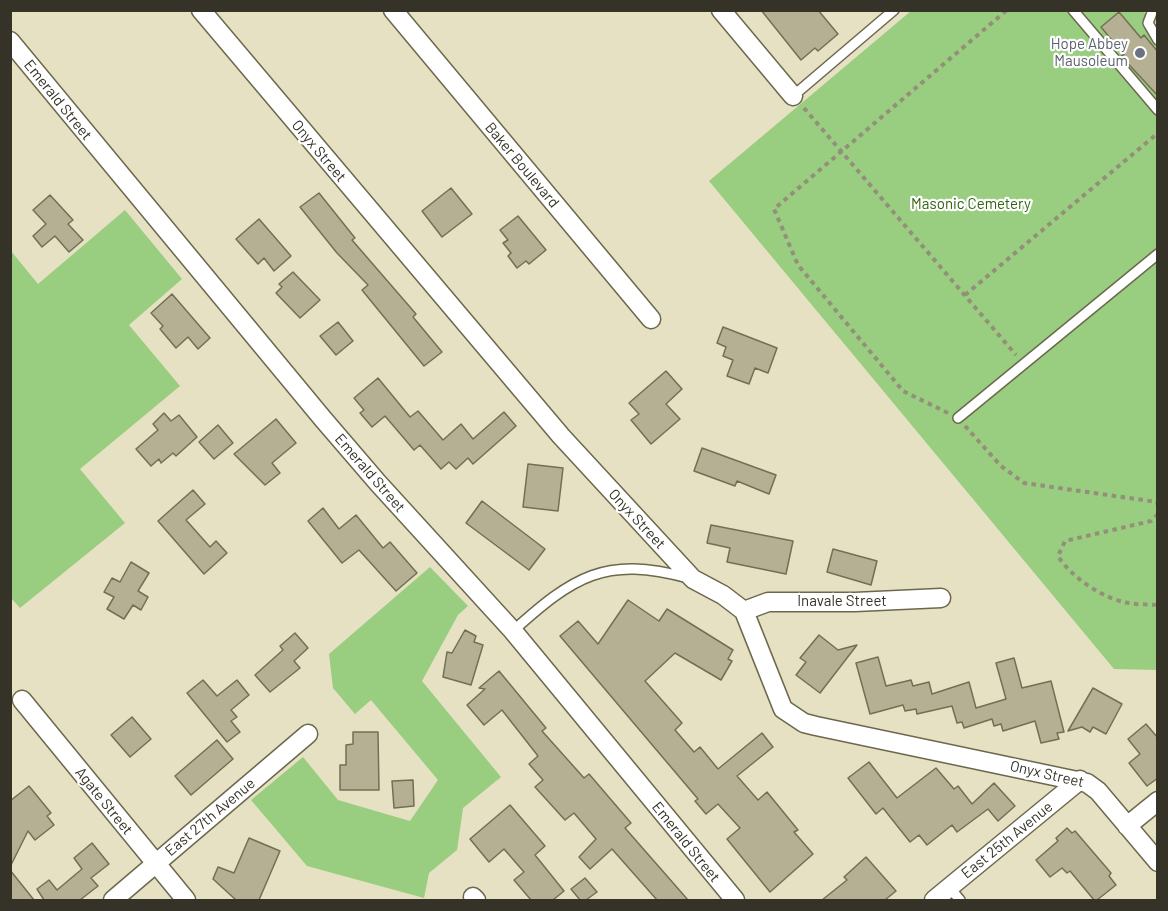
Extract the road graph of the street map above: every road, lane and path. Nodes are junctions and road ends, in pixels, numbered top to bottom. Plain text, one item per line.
1 (201, 10) edge
2 (393, 10) edge
3 (721, 10) edge
4 (894, 10) edge
5 (1007, 10) edge
6 (1072, 10) edge
7 (1153, 10) edge
8 (1158, 40) edge
9 (10, 41) edge
10 (793, 96) junction
11 (1158, 110) edge
12 (1158, 133) edge
13 (840, 150) junction
14 (1158, 254) edge
15 (965, 295) junction
16 (651, 319) dead end
17 (1023, 363) junction
18 (958, 418) junction
19 (1158, 506) edge
20 (1158, 514) edge
21 (693, 579) junction
22 (941, 598) dead end
23 (1158, 605) edge
24 (744, 611) junction
25 (513, 631) junction
26 (22, 700) dead end
27 (308, 734) dead end
28 (1080, 780) junction
29 (1158, 801) edge
30 (1127, 826) junction
31 (1158, 862) edge
32 (155, 864) junction
33 (955, 894) edge
34 (113, 900) edge
35 (186, 900) edge
36 (735, 900) edge
37 (934, 900) edge

1 - 21 street, Onyx Street
2 - 16 street, Baker Boulevard
3 - 10 street
4 - 10 lane
5 - 13 path
6 - 11 lane
7 - 8 lane
9 - 25 street, Emerald Street
10 - 13 path
12 - 15 path
13 - 15 path
13 - 18 path
14 - 17 lane
15 - 17 path
17 - 18 lane
18 - 19 path
20 - 23 path
21 - 24 street, Onyx Street
21 - 25 lane
22 - 24 street, Inavale Street
24 - 28 street, Onyx Street
25 - 36 street, Emerald Street
26 - 32 street, Agate Street
27 - 32 street, East 27th Avenue
28 - 30 street, Onyx Street
28 - 33 street, East 25th Avenue
29 - 30 street
30 - 31 street, Onyx Street
32 - 34 street, East 27th Avenue
32 - 35 street, Agate Street
33 - 37 street, East 25th Avenue

